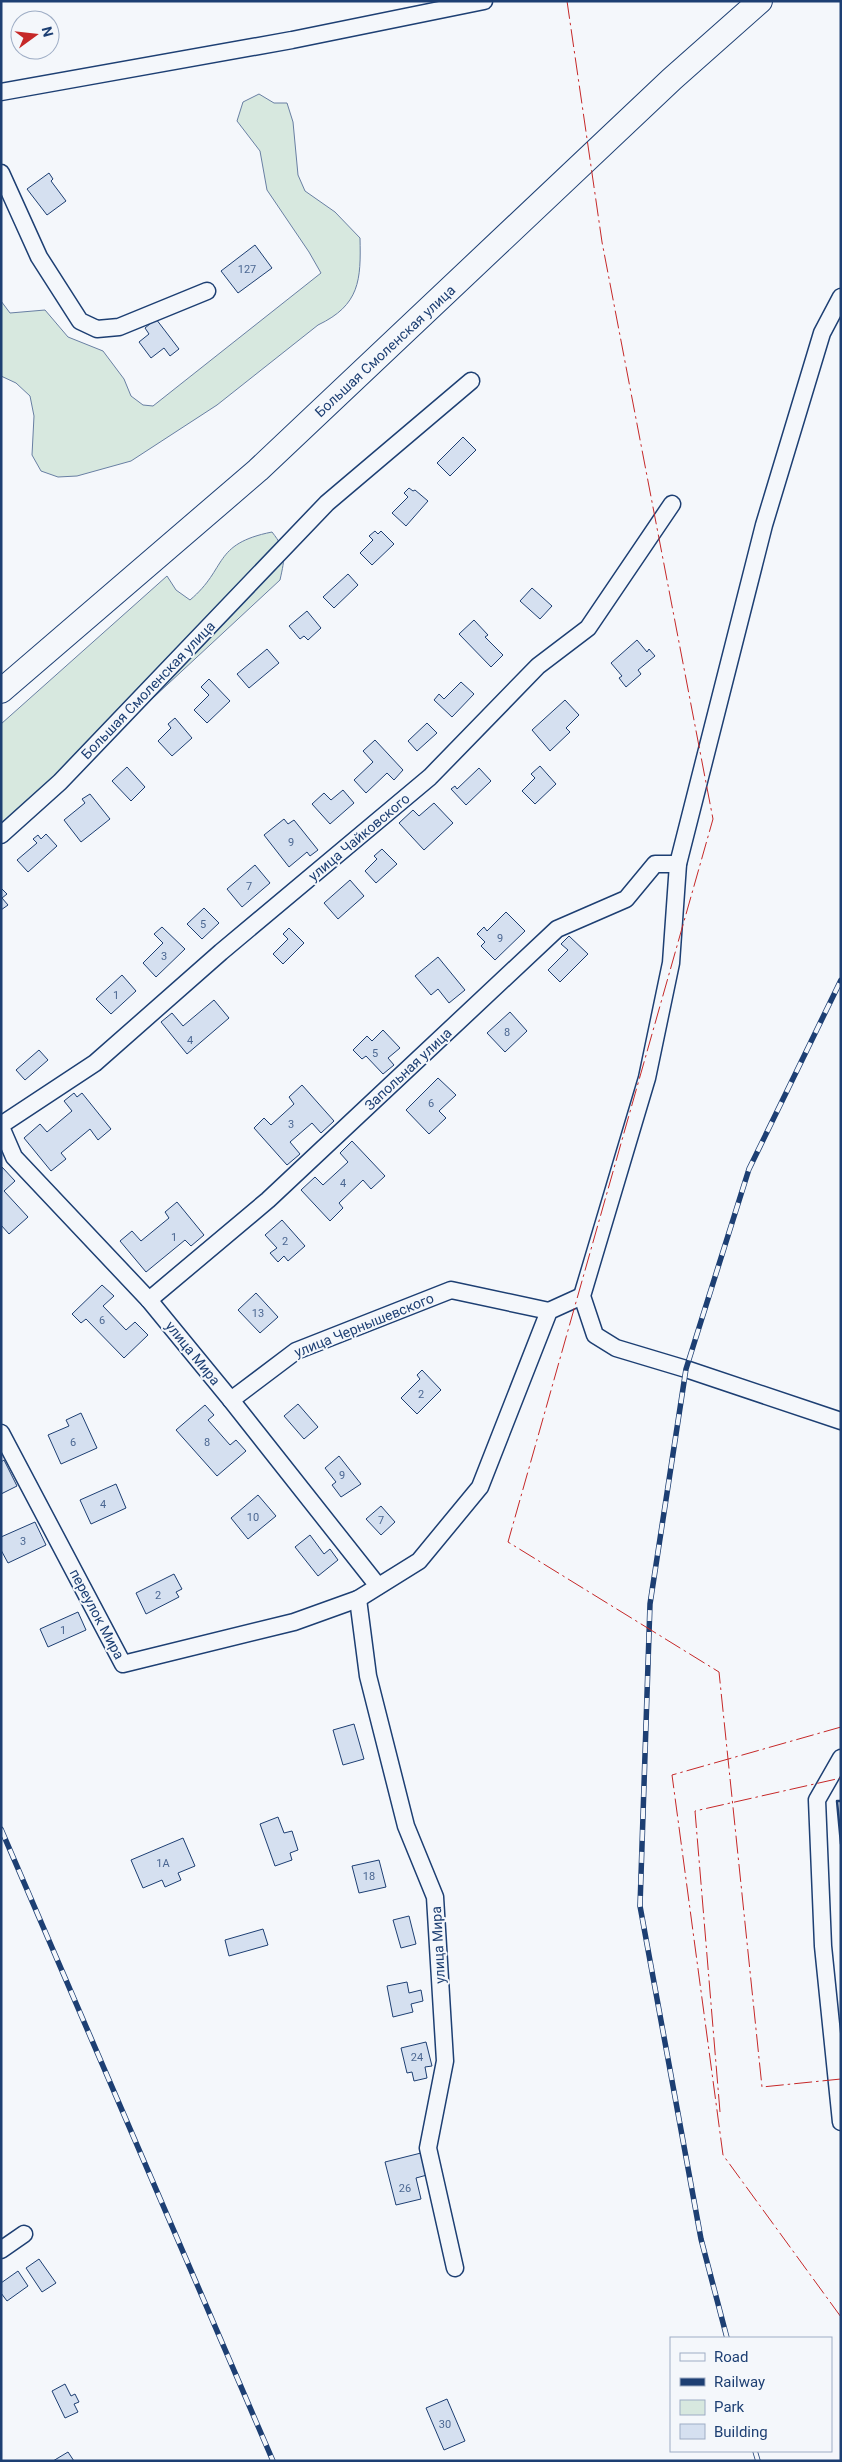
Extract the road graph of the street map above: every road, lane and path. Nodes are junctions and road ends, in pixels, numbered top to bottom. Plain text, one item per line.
1 (484, 1) edge
2 (760, 1) edge
3 (1, 92) edge
4 (1, 173) edge
5 (207, 291) dead end
6 (841, 297) edge
7 (470, 381) dead end
8 (672, 504) dead end
9 (1, 691) edge
10 (1, 835) edge
11 (678, 864) junction
12 (1, 1126) edge
13 (582, 1296) junction
14 (149, 1300) junction
15 (549, 1311) junction
16 (232, 1400) junction
17 (841, 1421) edge
18 (1, 1433) edge
19 (378, 1586) junction
20 (358, 1599) junction
21 (841, 1758) edge
22 (841, 2122) edge
23 (24, 2234) dead end
24 (1, 2250) edge
25 (455, 2268) dead end

1 - 3 street
2 - 9 main road, Большая Смоленская улица
4 - 5 street
6 - 11 street
7 - 10 street, Большая Смоленская улица
8 - 12 street, улица Чайковского
11 - 13 street
11 - 14 street, Запольная улица
12 - 14 street, улица Мира
13 - 15 street
13 - 17 street
14 - 16 street, улица Мира
15 - 16 street, улица Чернышевского
15 - 19 street, переулок Мира
16 - 19 street, улица Мира
18 - 20 street, переулок Мира
19 - 20 street, переулок Мира
20 - 25 street, улица Мира
21 - 22 street
23 - 24 street

